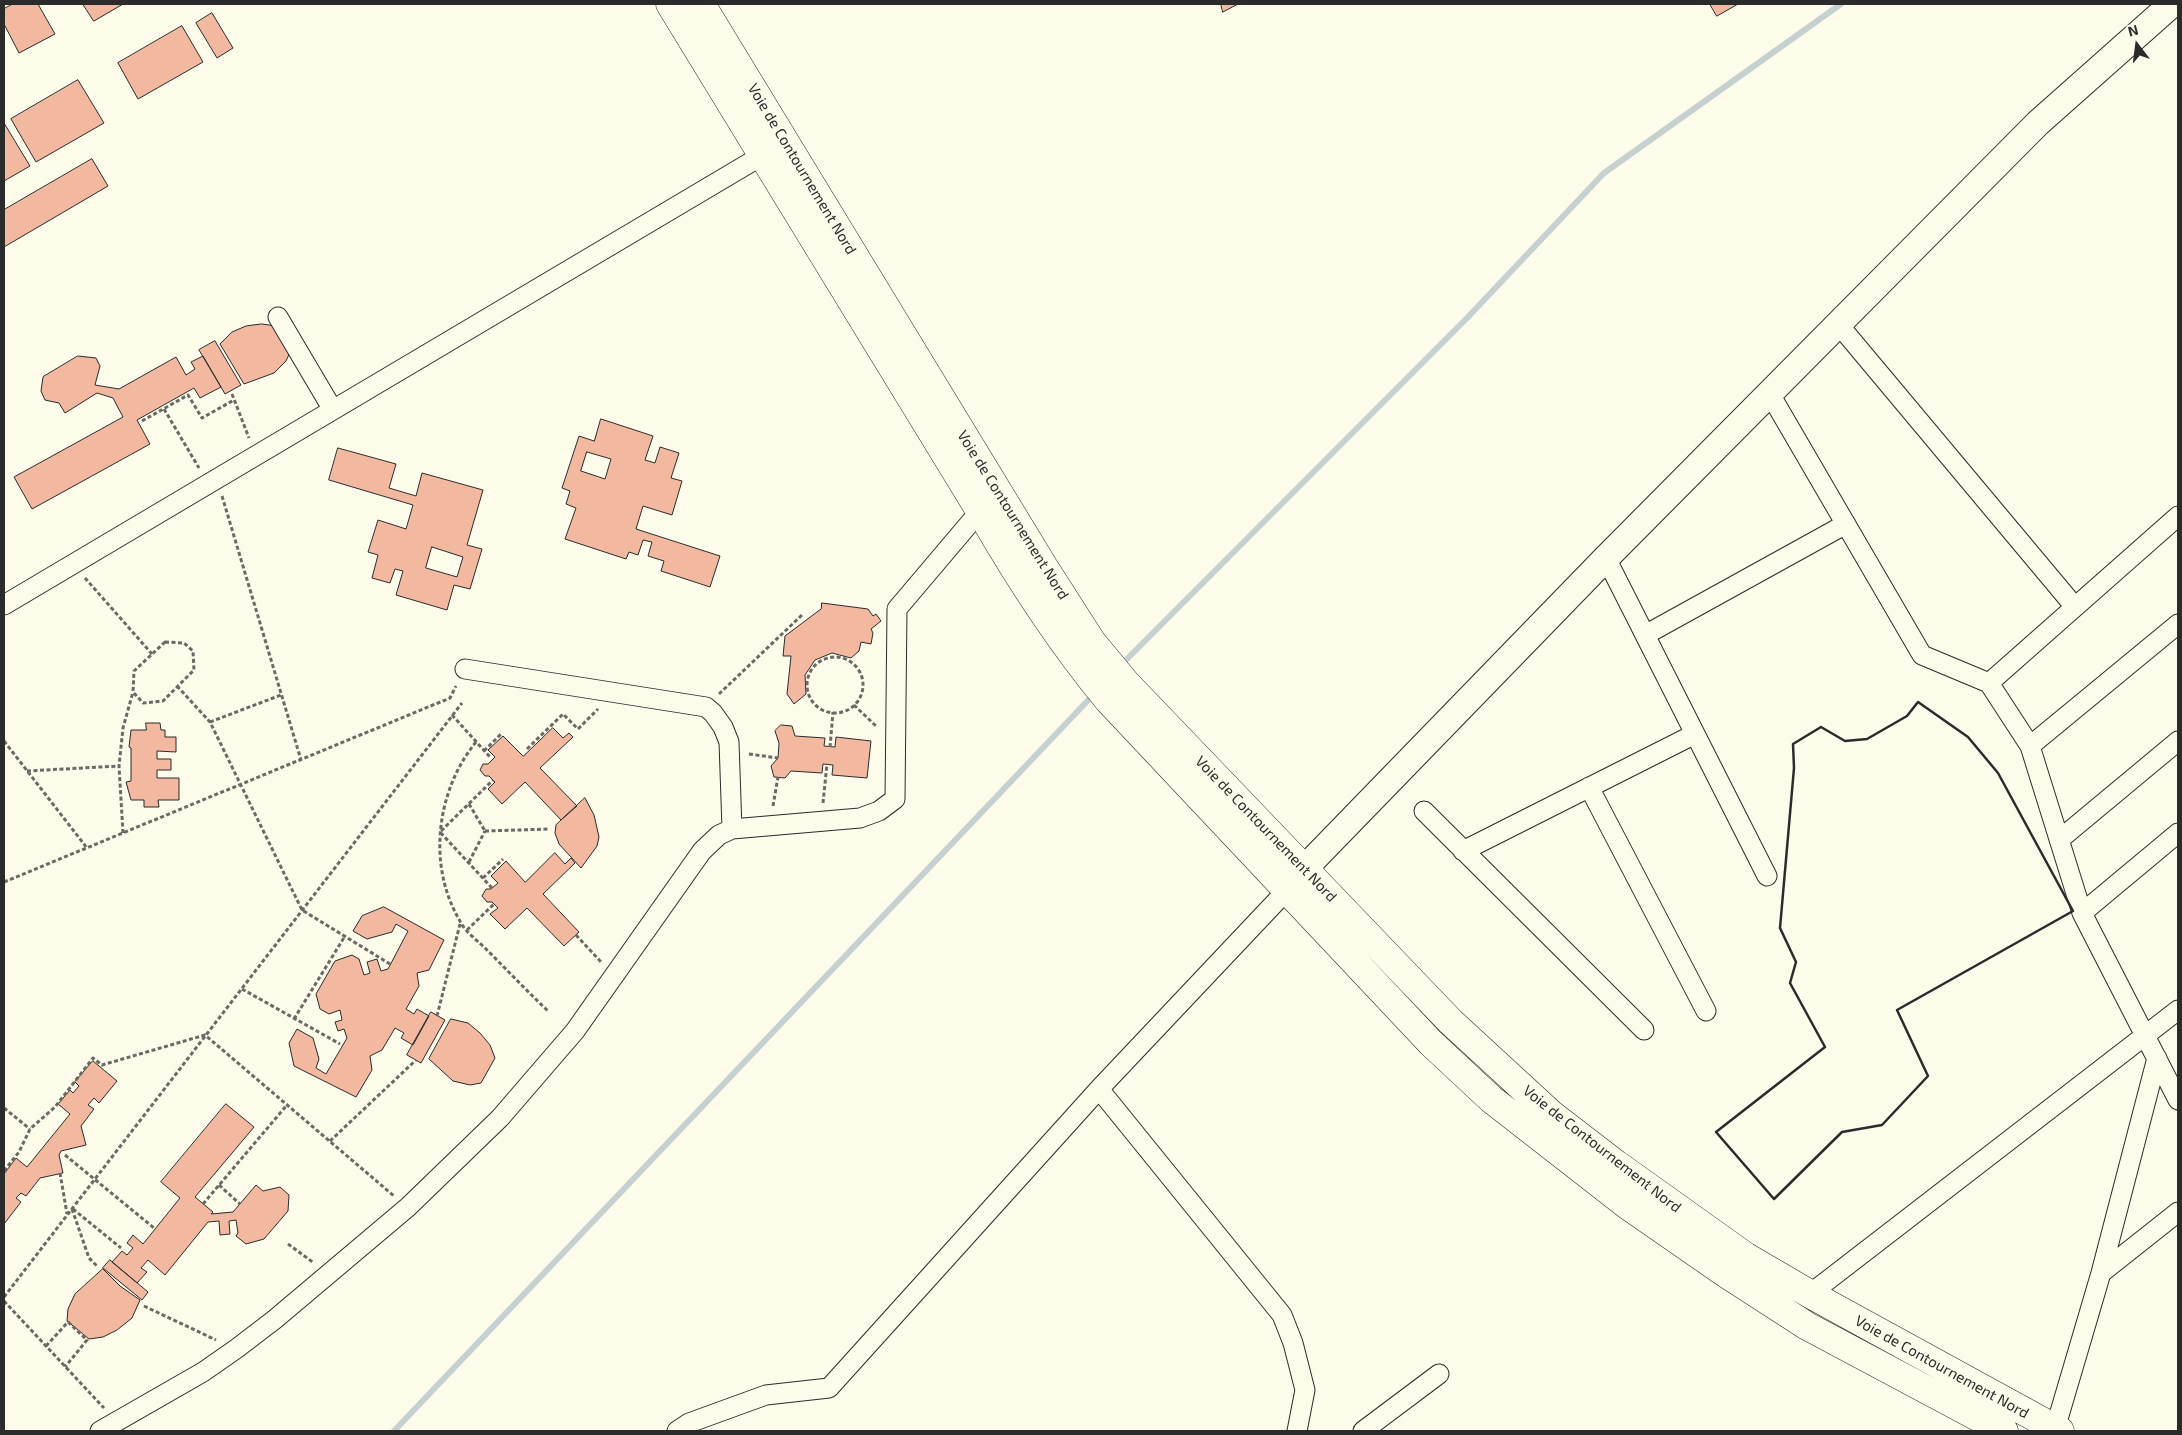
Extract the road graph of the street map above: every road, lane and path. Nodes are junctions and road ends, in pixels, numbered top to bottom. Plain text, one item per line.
1 (2172, 4) edge
2 (685, 7) edge
3 (774, 148) junction
4 (278, 317) dead end
5 (1839, 324) junction
6 (232, 394) dead end
7 (1770, 394) junction
8 (234, 400) junction
9 (164, 409) junction
10 (333, 410) junction
11 (142, 421) dead end
12 (256, 456) junction
13 (212, 481) junction
14 (990, 503) junction
15 (2178, 516) edge
16 (1846, 524) junction
17 (1606, 558) junction
18 (73, 564) junction
19 (4, 605) edge
20 (2075, 607) junction
21 (803, 614) dead end
22 (2178, 624) edge
23 (1645, 635) junction
24 (152, 654) junction
25 (465, 669) joint
26 (1989, 683) junction
27 (178, 686) junction
28 (133, 692) junction
29 (616, 692) junction
30 (281, 695) junction
31 (462, 703) dead end
32 (706, 706) junction
33 (833, 712) junction
34 (452, 715) junction
35 (210, 722) junction
36 (502, 733) dead end
37 (1695, 734) junction
38 (4, 740) edge
39 (476, 742) junction
40 (2030, 746) junction
41 (830, 747) dead end
42 (527, 749) dead end
43 (484, 751) junction
44 (730, 751) junction
45 (2175, 752) edge
46 (490, 757) dead end
47 (778, 758) dead end
48 (301, 760) junction
49 (827, 764) dead end
50 (119, 766) junction
51 (27, 771) junction
52 (778, 777) dead end
53 (493, 780) dead end
54 (240, 785) junction
55 (1589, 787) junction
56 (469, 804) junction
57 (1424, 812) dead end
58 (822, 821) junction
59 (770, 826) junction
60 (732, 829) junction
61 (550, 830) dead end
62 (485, 831) junction
63 (440, 832) junction
64 (123, 833) junction
65 (2178, 833) edge
66 (2059, 840) junction
67 (87, 848) junction
68 (1463, 850) junction
69 (504, 859) dead end
70 (469, 862) junction
71 (1767, 876) dead end
72 (483, 878) junction
73 (1296, 879) junction
74 (4, 882) edge
75 (492, 888) dead end
76 (494, 904) dead end
77 (302, 910) junction
78 (2082, 913) junction
79 (460, 923) junction
80 (467, 930) junction
81 (576, 935) dead end
82 (345, 936) junction
83 (390, 964) dead end
84 (614, 975) junction
85 (242, 989) junction
86 (2178, 1010) edge
87 (548, 1011) dead end
88 (1706, 1011) dead end
89 (437, 1016) dead end
90 (294, 1018) junction
91 (1644, 1030) dead end
92 (205, 1035) junction
93 (2145, 1035) junction
94 (340, 1044) dead end
95 (2157, 1058) junction
96 (416, 1060) dead end
97 (1099, 1089) junction
98 (2178, 1100) edge
99 (287, 1105) junction
100 (4, 1108) edge
101 (30, 1129) junction
102 (330, 1141) junction
103 (65, 1155) dead end
104 (4, 1171) edge
105 (60, 1174) dead end
106 (94, 1179) junction
107 (219, 1185) junction
108 (203, 1204) dead end
109 (240, 1204) dead end
110 (408, 1207) junction
111 (72, 1208) junction
112 (2178, 1212) edge
113 (67, 1214) junction
114 (154, 1228) dead end
115 (288, 1244) dead end
116 (121, 1248) dead end
117 (97, 1266) dead end
118 (2101, 1273) junction
119 (329, 1274) junction
120 (1810, 1294) junction
121 (4, 1296) edge
122 (4, 1301) edge
123 (144, 1306) dead end
124 (46, 1346) junction
125 (236, 1349) junction
126 (65, 1367) junction
127 (1438, 1374) dead end
128 (109, 1427) edge
129 (2057, 1430) edge
130 (677, 1431) edge
131 (1298, 1431) edge
132 (1363, 1431) edge
133 (2004, 1431) edge

1 - 5 street
2 - 3 main road, Voie de Contournement Nord
3 - 10 street
3 - 14 main road, Voie de Contournement Nord
4 - 10 street
5 - 7 street
5 - 20 street
6 - 8 path
7 - 16 street
7 - 17 street
8 - 9 path
8 - 12 path
9 - 11 path
9 - 13 path
10 - 12 street
12 - 13 street
13 - 18 street
13 - 30 path
14 - 58 street
14 - 73 main road, Voie de Contournement Nord
15 - 20 street
16 - 23 street
16 - 26 street
17 - 23 street
17 - 73 street
18 - 19 street
18 - 24 path
20 - 26 street
21 - 32 path
22 - 40 street
23 - 37 street
24 - 27 path
24 - 28 path
25 - 29 street
25 - 48 path
26 - 40 street
27 - 28 path
27 - 35 path
28 - 50 path
29 - 32 street
29 - 42 path
30 - 35 path
30 - 48 path
31 - 34 path
32 - 44 street
33 - 33 path
33 - 41 path
34 - 39 path
34 - 77 path
35 - 54 path
36 - 43 path
37 - 55 street
37 - 71 street
38 - 51 path
39 - 43 path
39 - 63 path
40 - 66 street
43 - 46 path
44 - 47 path
44 - 60 street
45 - 66 street
48 - 54 path
49 - 58 path
50 - 51 path
50 - 64 path
51 - 67 path
52 - 59 path
53 - 56 path
54 - 64 path
54 - 77 path
55 - 68 street
55 - 88 street
56 - 62 path
56 - 63 path
57 - 68 street
58 - 59 street
59 - 60 street
60 - 84 street
61 - 62 path
62 - 70 path
63 - 70 path
63 - 79 path
64 - 67 path
65 - 78 street
66 - 78 street
67 - 74 path
68 - 91 street
69 - 72 path
70 - 72 path
72 - 75 path
73 - 97 street
73 - 120 main road, Voie de Contournement Nord
73 - 133 main road, Voie de Contournement Nord
76 - 80 path
77 - 82 path
77 - 85 path
78 - 93 street
79 - 80 path
79 - 89 path
80 - 87 path
81 - 84 path
82 - 83 path
82 - 90 path
84 - 110 street
85 - 90 path
85 - 92 path
86 - 93 street
90 - 94 path
92 - 99 path
92 - 101 path
92 - 106 path
93 - 95 street
93 - 120 street
95 - 98 street
95 - 118 street
96 - 102 path
97 - 130 street
97 - 131 street
99 - 102 path
99 - 107 path
100 - 101 path
101 - 104 path
102 - 110 path
103 - 106 path
105 - 113 path
106 - 111 path
106 - 114 path
107 - 108 path
107 - 109 path
110 - 119 street
111 - 113 path
111 - 116 path
111 - 117 path
112 - 118 street
113 - 121 path
115 - 119 path
118 - 129 street
119 - 125 street
120 - 129 main road, Voie de Contournement Nord
122 - 124 path
123 - 125 path
124 - 126 path
124 - 126 path
125 - 128 street
126 - 128 path
127 - 132 street

